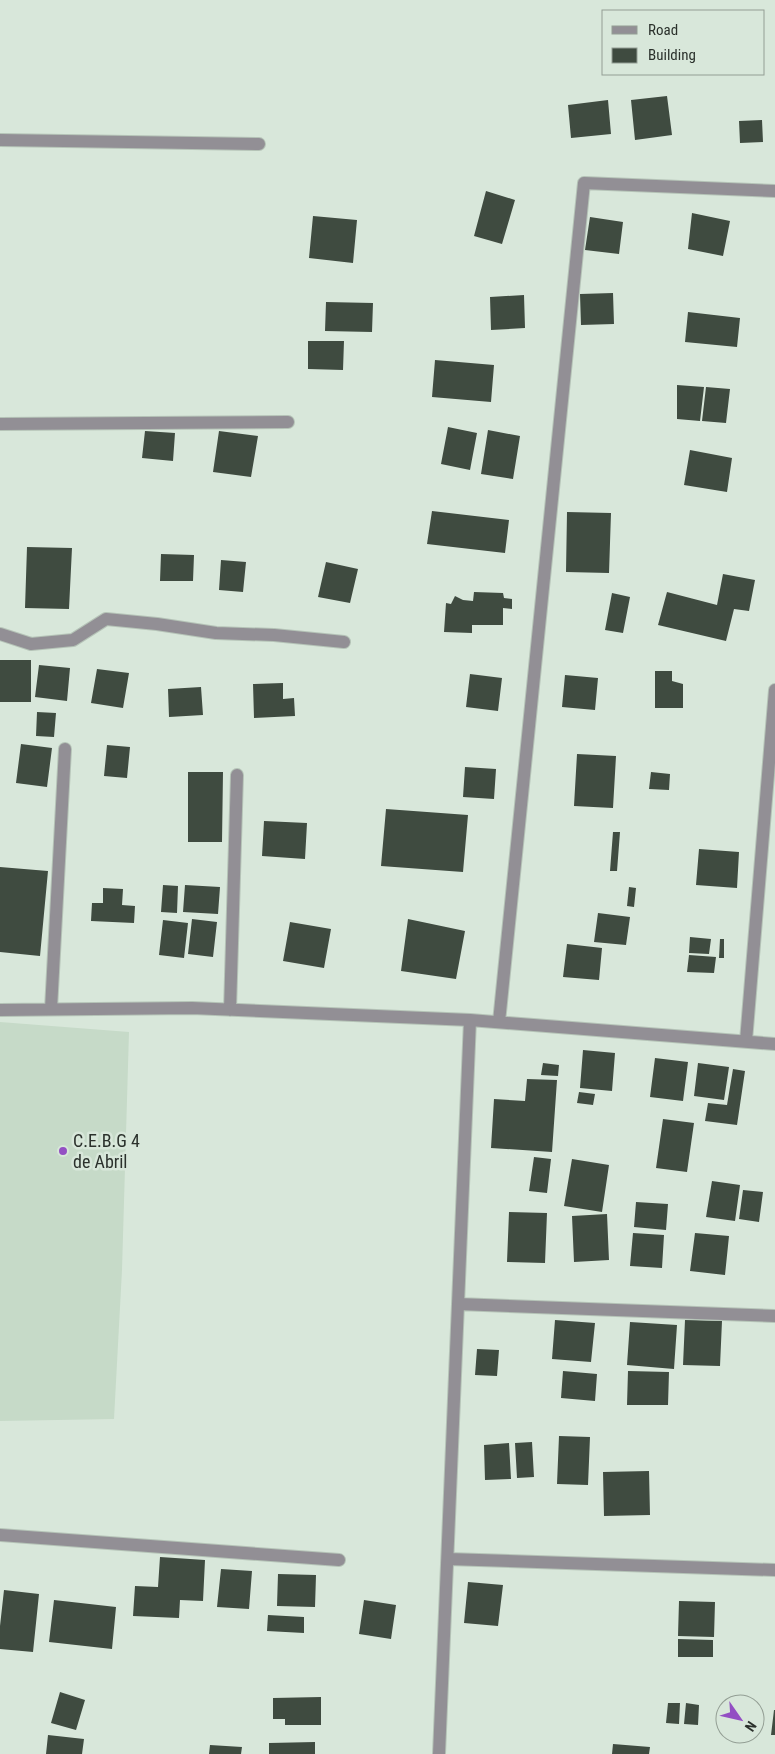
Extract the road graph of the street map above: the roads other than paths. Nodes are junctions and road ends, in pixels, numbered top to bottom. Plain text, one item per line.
1 (0, 140) edge
2 (259, 144) dead end
3 (775, 191) edge
4 (288, 422) dead end
5 (0, 424) edge
6 (0, 634) edge
7 (344, 642) dead end
8 (775, 690) edge
9 (65, 749) dead end
10 (237, 775) dead end
11 (51, 1009) junction
12 (0, 1010) edge
13 (230, 1010) junction
14 (470, 1020) junction
15 (500, 1022) junction
16 (746, 1042) junction
17 (775, 1044) edge
18 (458, 1304) junction
19 (775, 1316) edge
20 (0, 1535) edge
21 (448, 1559) junction
22 (339, 1560) dead end
23 (775, 1570) edge
24 (440, 1754) edge

1 - 2 street
3 - 15 street
4 - 5 street
6 - 7 street
8 - 16 street
9 - 11 street
10 - 13 street
11 - 12 street
11 - 13 street
13 - 14 street
14 - 15 street
14 - 18 street
15 - 16 street
16 - 17 street
18 - 19 street
18 - 21 street
20 - 22 street
21 - 23 street
21 - 24 street

